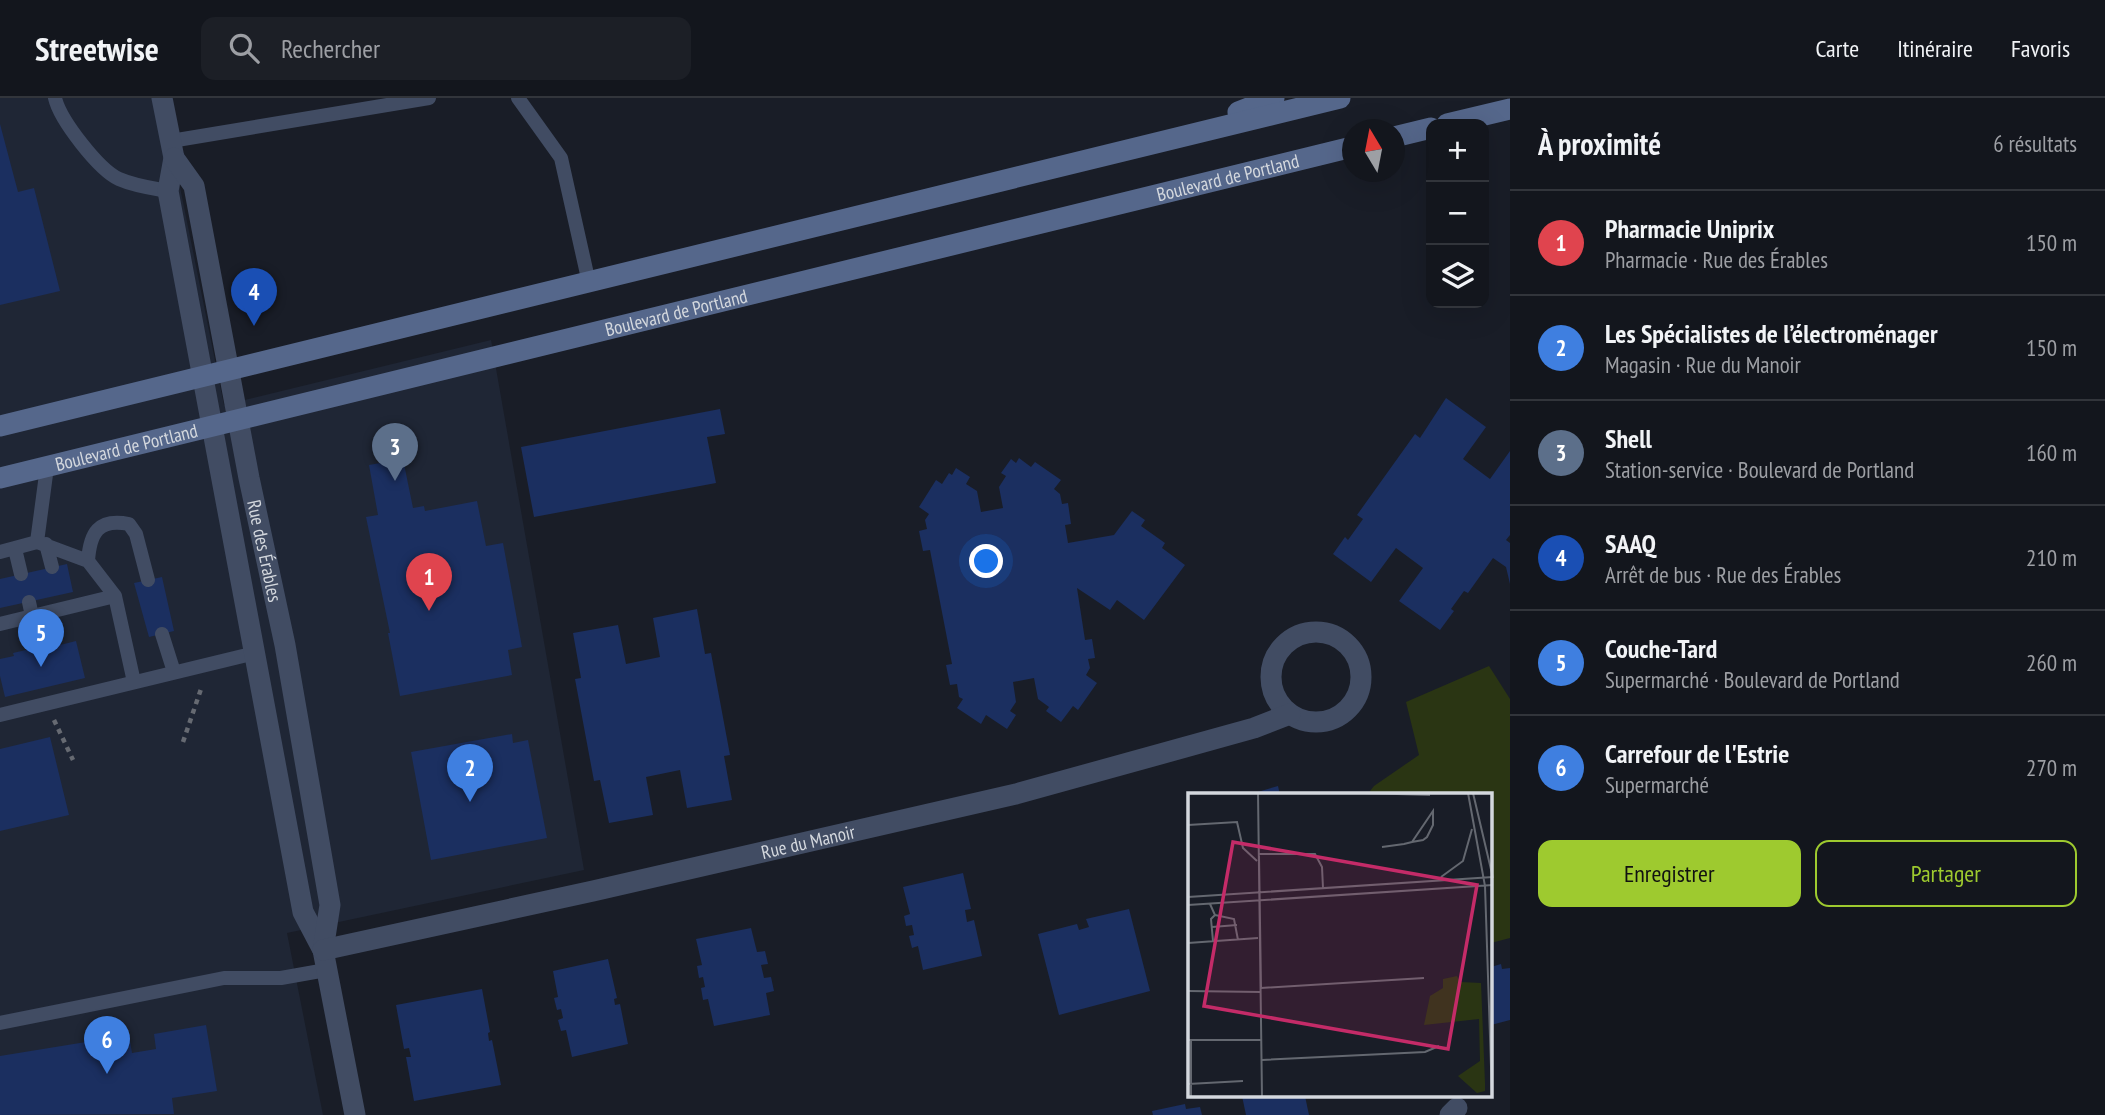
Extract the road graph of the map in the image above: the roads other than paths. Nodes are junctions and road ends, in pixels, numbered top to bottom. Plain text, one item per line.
1 (55, 98) edge
2 (162, 98) edge
3 (429, 98) edge
4 (518, 98) edge
5 (1274, 98) edge
6 (1340, 98) edge
7 (1510, 109) edge
8 (1468, 119) edge
9 (1426, 129) edge
10 (1405, 134) edge
11 (1158, 143) junction
12 (172, 150) junction
13 (1342, 150) edge
14 (168, 191) junction
15 (589, 283) junction
16 (230, 371) junction
17 (204, 376) junction
18 (238, 420) junction
19 (0, 426) edge
20 (212, 426) junction
21 (47, 467) junction
22 (0, 478) edge
23 (42, 543) junction
24 (15, 548) junction
25 (0, 552) edge
26 (88, 561) junction
27 (52, 567) dead end
28 (21, 574) dead end
29 (148, 580) dead end
30 (115, 596) junction
31 (0, 624) edge
32 (162, 634) dead end
33 (255, 653) junction
34 (174, 672) junction
35 (134, 682) junction
36 (0, 715) edge
37 (1290, 715) junction
38 (325, 960) junction
39 (0, 1023) edge
40 (355, 1115) edge

1 - 14 lane
2 - 12 street, Rue des Érables
3 - 12 lane
4 - 15 lane
5 - 11 main road
6 - 11 main road
7 - 8 main road
9 - 10 main road
11 - 15 main road
12 - 14 street, Rue des Érables
12 - 16 street, Rue des Érables
13 - 18 main road, Boulevard de Portland
14 - 17 street, Rue des Érables
15 - 16 main road
16 - 17 main road
16 - 18 street, Rue des Érables
17 - 19 main road
17 - 20 street, Rue des Érables
18 - 20 main road, Boulevard de Portland
18 - 38 street, Rue des Érables
20 - 21 main road, Boulevard de Portland
20 - 33 street, Rue des Érables
21 - 22 main road, Boulevard de Portland
21 - 23 lane
23 - 24 lane
23 - 26 lane
23 - 27 lane
24 - 25 lane
24 - 28 lane
26 - 29 lane
26 - 30 lane
30 - 31 lane
30 - 35 lane
32 - 34 lane
33 - 34 lane
33 - 38 street, Rue des Érables
34 - 35 lane
35 - 36 lane
37 - 37 street
37 - 38 street, Rue du Manoir
38 - 39 lane
38 - 40 street, Rue des Érables

